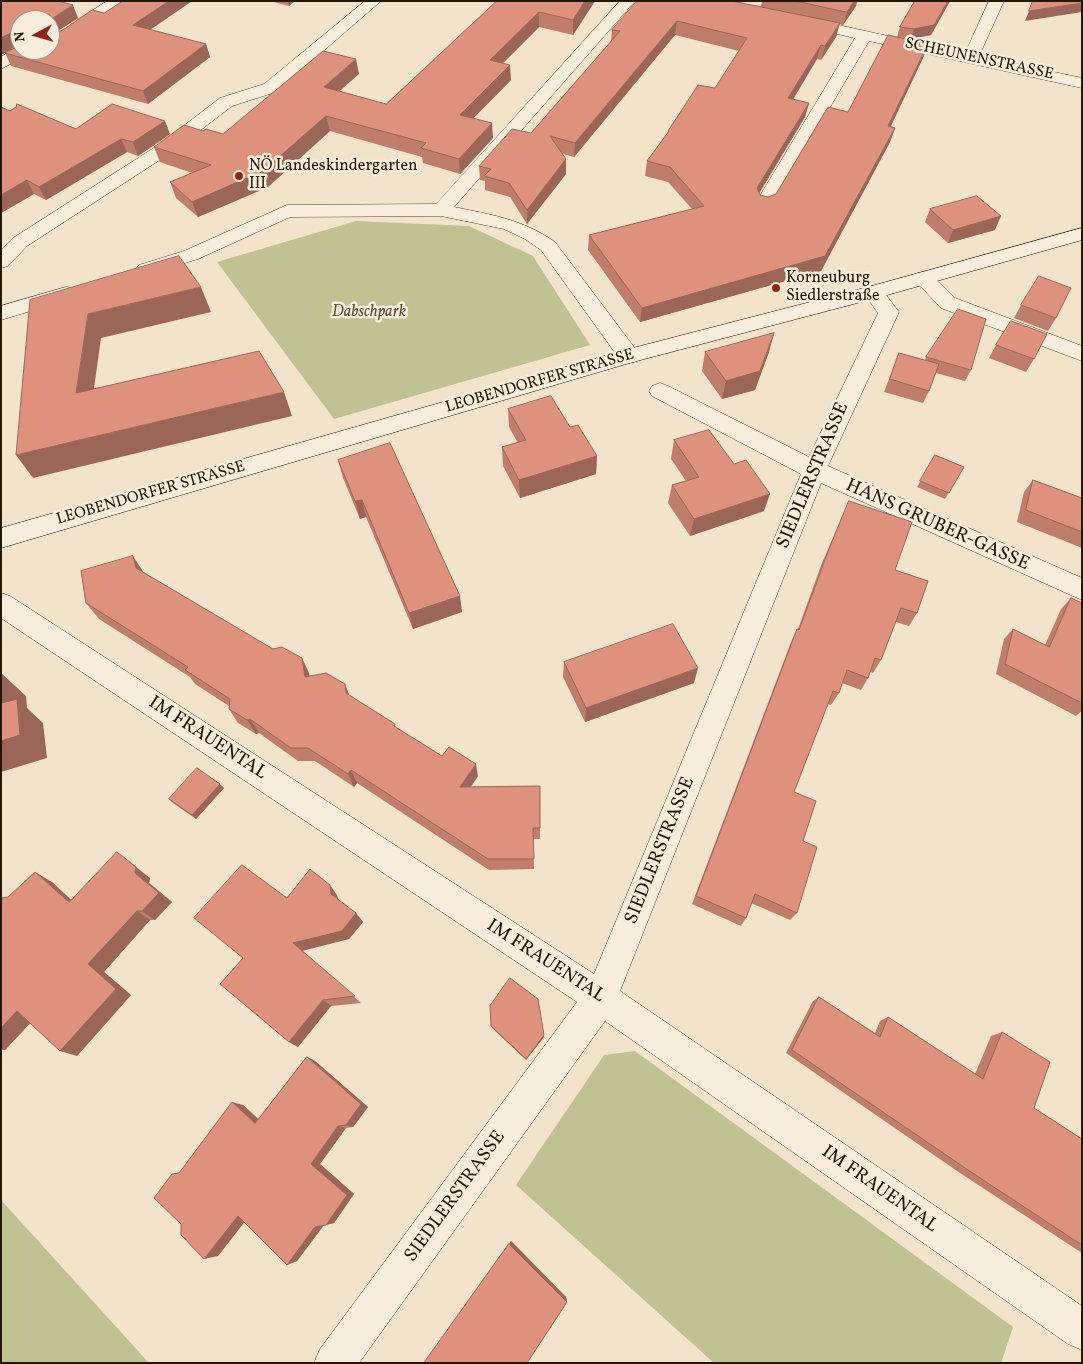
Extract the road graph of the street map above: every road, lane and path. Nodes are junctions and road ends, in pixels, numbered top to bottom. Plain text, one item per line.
1 (118, 1) edge
2 (374, 1) edge
3 (628, 1) edge
4 (997, 1) edge
5 (789, 20) edge
6 (865, 35) junction
7 (60, 39) edge
8 (971, 57) junction
9 (1082, 82) edge
10 (764, 204) edge
11 (441, 210) junction
12 (1082, 234) edge
13 (1, 262) edge
14 (125, 275) edge
15 (923, 278) junction
16 (87, 287) edge
17 (873, 292) junction
18 (1, 313) edge
19 (1082, 354) edge
20 (629, 356) junction
21 (660, 391) dead end
22 (814, 470) junction
23 (1, 538) edge
24 (1082, 590) edge
25 (1, 604) edge
26 (602, 998) junction
27 (1082, 1330) edge
28 (334, 1363) edge

1 - 7 street
2 - 13 street
3 - 11 street
4 - 8 street
5 - 6 street, SCHEUNENSTRASSE
6 - 8 street, SCHEUNENSTRASSE
6 - 10 street
8 - 9 street, SCHEUNENSTRASSE
11 - 14 street
11 - 20 street
12 - 15 street, LEOBENDORFER STRASSE
15 - 17 street, LEOBENDORFER STRASSE
15 - 19 street
16 - 18 street
17 - 20 street, LEOBENDORFER STRASSE
17 - 22 street, SIEDLERSTRASSE
20 - 23 street, LEOBENDORFER STRASSE
21 - 22 street, HANS GRUBER-GASSE
22 - 24 street, HANS GRUBER-GASSE
22 - 26 street, SIEDLERSTRASSE
25 - 26 street, IM FRAUENTAL
26 - 27 street, IM FRAUENTAL
26 - 28 street, SIEDLERSTRASSE

